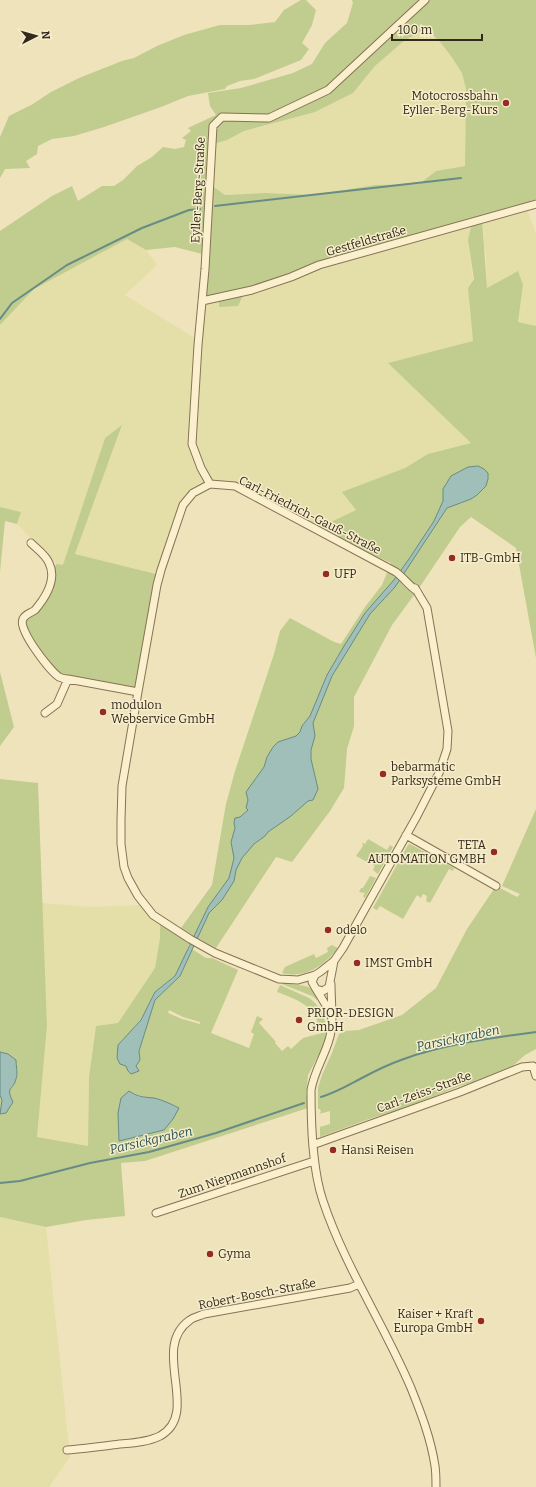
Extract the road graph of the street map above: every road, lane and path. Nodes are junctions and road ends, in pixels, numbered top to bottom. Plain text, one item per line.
1 (425, 0) edge
2 (536, 204) edge
3 (202, 301) junction
4 (210, 484) junction
5 (31, 542) dead end
6 (68, 680) junction
7 (138, 692) junction
8 (45, 713) dead end
9 (406, 835) junction
10 (496, 886) dead end
11 (334, 961) junction
12 (318, 974) junction
13 (298, 980) junction
14 (331, 982) junction
15 (315, 989) junction
16 (331, 1024) junction
17 (536, 1076) edge
18 (313, 1144) junction
19 (314, 1161) junction
20 (156, 1213) dead end
21 (359, 1284) junction
22 (67, 1450) dead end
23 (436, 1487) edge

1 - 3 street, Eyller-Berg-Straße
2 - 3 street, Gestfeldstraße
3 - 4 street, Eyller-Berg-Straße
4 - 7 street, Carl-Friedrich-Gauß-Straße
4 - 9 street, Carl-Friedrich-Gauß-Straße
5 - 6 street
6 - 7 street
6 - 8 street
7 - 13 street, Carl-Friedrich-Gauß-Straße
9 - 10 street
9 - 11 street, Carl-Friedrich-Gauß-Straße
11 - 12 street, Carl-Friedrich-Gauß-Straße
11 - 14 street, Carl-Friedrich-Gauß-Straße
12 - 13 street, Carl-Friedrich-Gauß-Straße
12 - 14 street
12 - 15 street
13 - 15 street, Carl-Friedrich-Gauß-Straße
14 - 15 street
14 - 16 street, Carl-Friedrich-Gauß-Straße
15 - 16 street, Carl-Friedrich-Gauß-Straße
16 - 18 street, Carl-Friedrich-Gauß-Straße
17 - 18 street, Carl-Zeiss-Straße
18 - 19 street, Carl-Friedrich-Gauß-Straße
19 - 20 street, Zum Niepmannshof
19 - 21 street, Carl-Friedrich-Gauß-Straße
21 - 22 street, Robert-Bosch-Straße
21 - 23 street, Carl-Friedrich-Gauß-Straße

